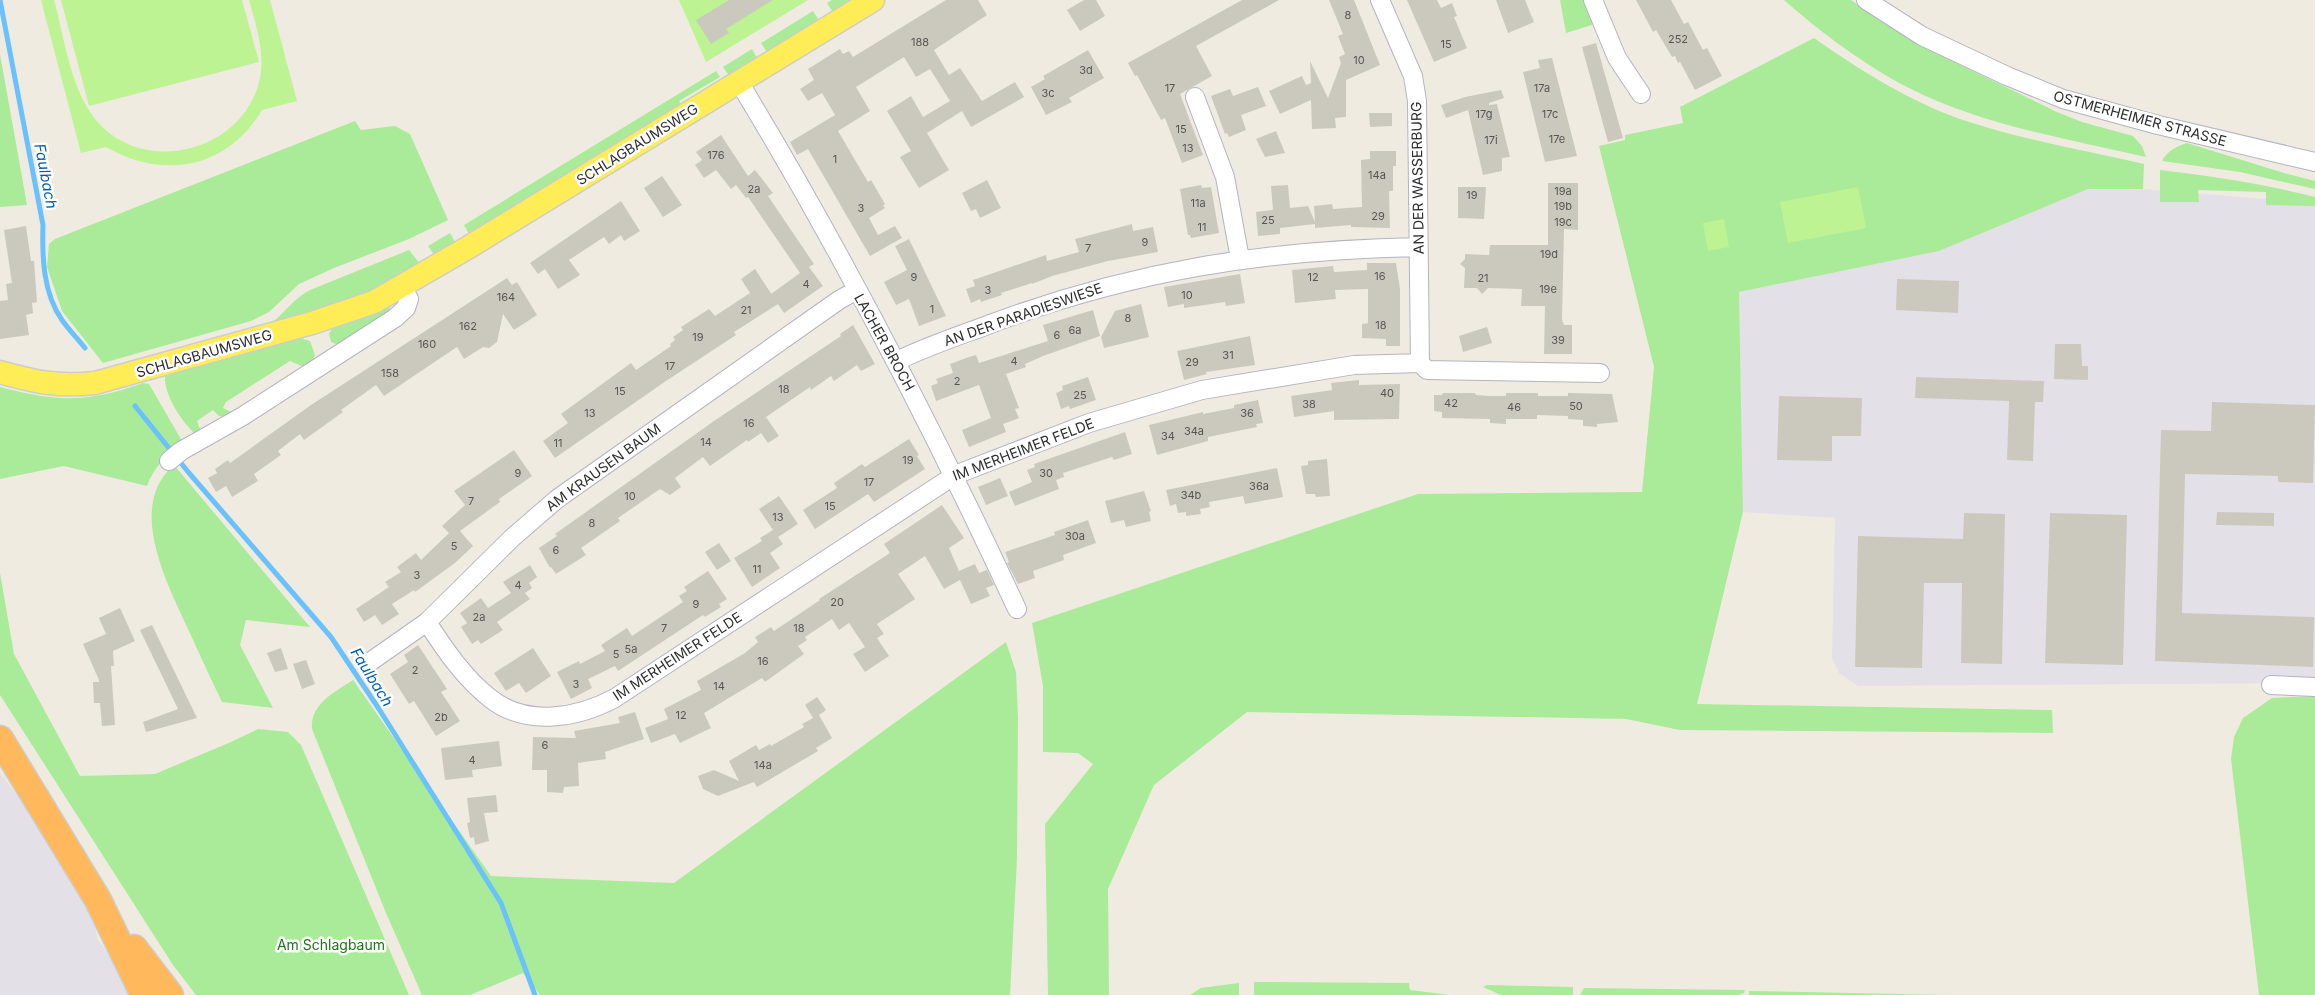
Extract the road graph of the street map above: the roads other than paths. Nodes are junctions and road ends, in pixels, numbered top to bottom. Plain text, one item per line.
1 (873, 0) edge
2 (1380, 0) edge
3 (1593, 0) edge
4 (1866, 0) edge
5 (739, 82) junction
6 (1641, 94) dead end
7 (1195, 97) dead end
8 (2315, 162) edge
9 (1418, 247) junction
10 (1240, 259) junction
11 (402, 287) junction
12 (857, 290) junction
13 (897, 361) junction
14 (1420, 363) junction
15 (0, 372) edge
16 (1600, 372) dead end
17 (175, 456) dead end
18 (955, 475) junction
19 (1017, 609) dead end
20 (427, 622) junction
21 (366, 664) dead end
22 (2271, 685) dead end
23 (2315, 687) edge
24 (0, 739) edge
25 (98, 900) junction
26 (144, 995) edge
27 (170, 995) edge

1 - 5 main road, SCHLAGBAUMSWEG
2 - 9 street, AN DER WASSERBURG
3 - 6 street
4 - 8 street, OSTMERHEIMER STRASSE
5 - 11 main road, SCHLAGBAUMSWEG
5 - 12 street, LACHER BROCH
7 - 10 street
9 - 10 street, AN DER PARADIESWIESE
9 - 14 street, AN DER WASSERBURG
10 - 13 street, AN DER PARADIESWIESE
11 - 15 main road, SCHLAGBAUMSWEG
11 - 17 street
12 - 13 street, LACHER BROCH
12 - 20 street, AM KRAUSEN BAUM
13 - 18 street, LACHER BROCH
14 - 16 street, IM MERHEIMER FELDE
14 - 18 street, IM MERHEIMER FELDE
18 - 19 street, LACHER BROCH
18 - 20 street, IM MERHEIMER FELDE
20 - 21 street, AM KRAUSEN BAUM
22 - 23 street
24 - 25 highway
25 - 26 highway
25 - 27 highway

